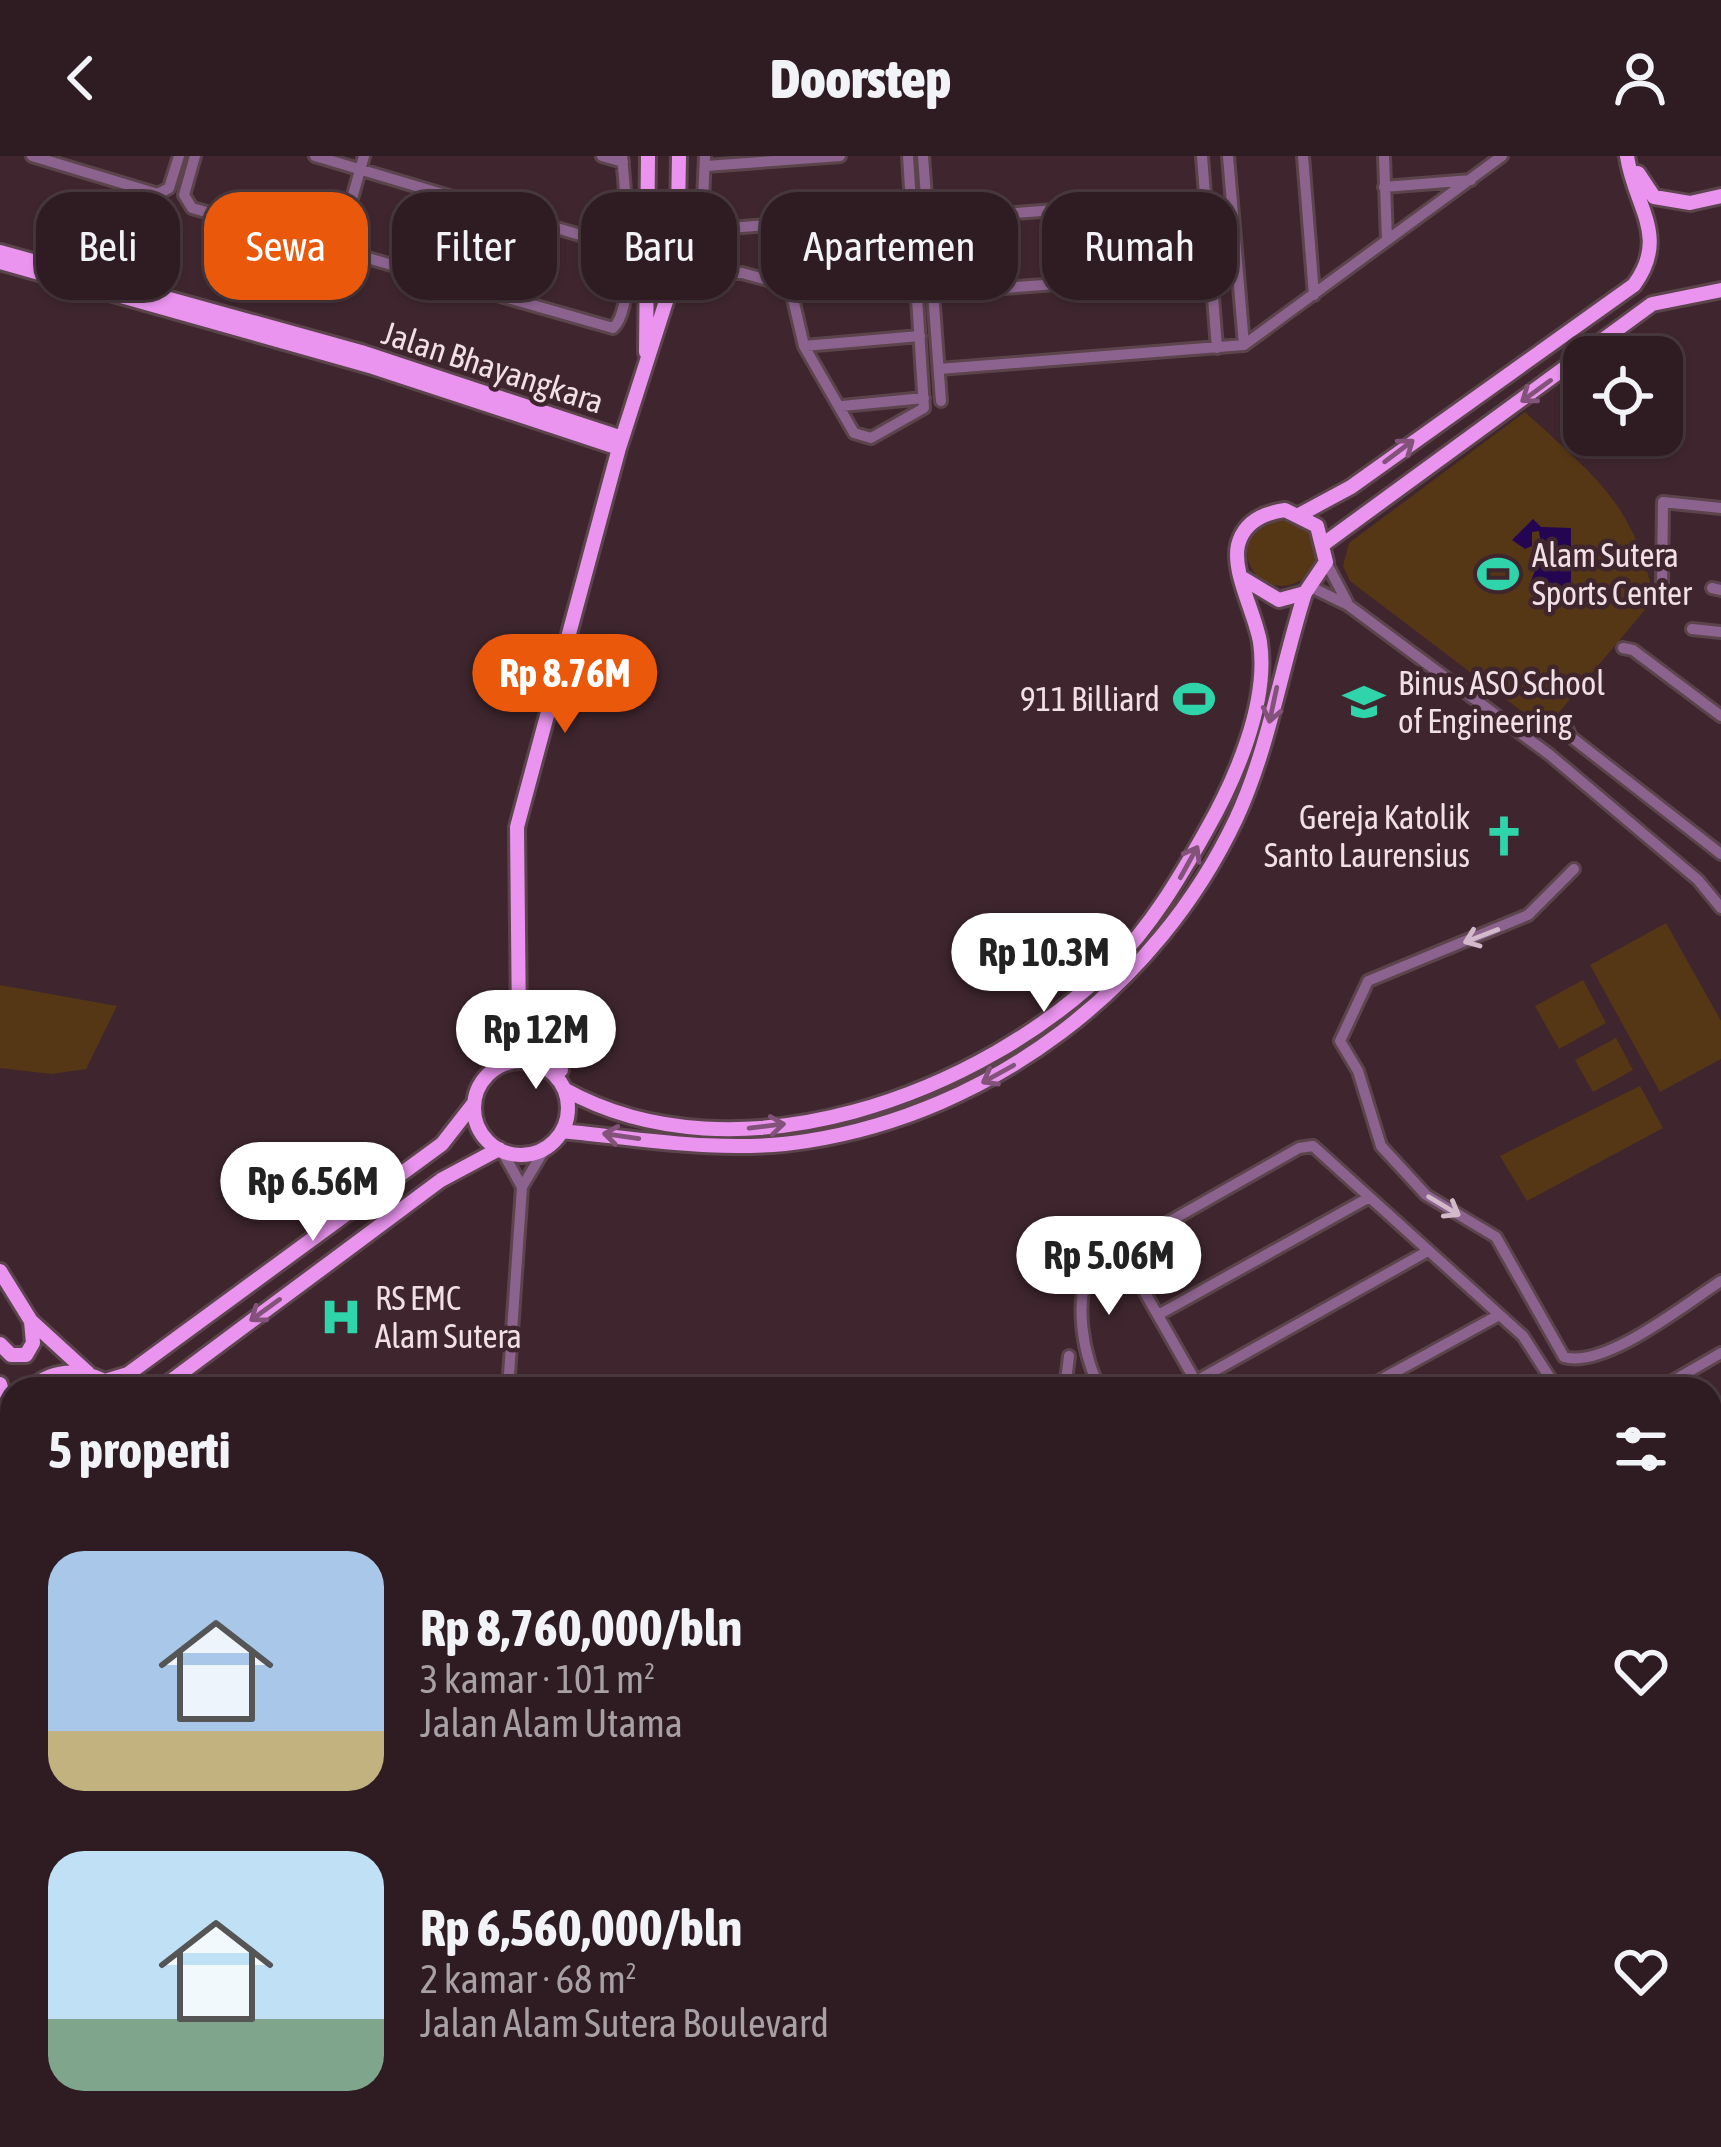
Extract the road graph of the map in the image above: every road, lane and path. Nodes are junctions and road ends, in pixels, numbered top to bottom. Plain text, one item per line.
1 (32, 156) edge
2 (178, 156) edge
3 (195, 156) edge
4 (316, 156) edge
5 (364, 156) edge
6 (602, 156) edge
7 (648, 156) edge
8 (679, 156) edge
9 (841, 156) edge
10 (908, 156) edge
11 (923, 156) edge
12 (1202, 156) edge
13 (1228, 156) edge
14 (1303, 156) edge
15 (1384, 156) edge
16 (1502, 156) edge
17 (1631, 156) edge
18 (622, 159) edge
19 (706, 161) edge
20 (360, 170) junction
21 (1471, 179) junction
22 (1384, 187) junction
23 (354, 192) edge
24 (624, 192) edge
25 (706, 192) edge
26 (910, 192) edge
27 (926, 192) edge
28 (1205, 192) edge
29 (1721, 196) edge
30 (204, 211) edge
31 (581, 235) edge
32 (1387, 240) junction
33 (0, 252) edge
34 (368, 257) edge
35 (0, 262) edge
36 (1721, 290) edge
37 (1314, 296) junction
38 (1665, 298) junction
39 (623, 300) edge
40 (794, 300) edge
41 (918, 300) edge
42 (934, 300) edge
43 (1213, 300) edge
44 (1721, 304) edge
45 (920, 336) junction
46 (1244, 345) junction
47 (805, 346) junction
48 (1217, 348) junction
49 (646, 357) junction
50 (939, 369) junction
51 (924, 398) junction
52 (941, 401) dead end
53 (842, 406) junction
54 (621, 443) junction
55 (1338, 496) junction
56 (1721, 508) edge
57 (1301, 514) junction
58 (1350, 524) junction
59 (1325, 544) junction
60 (1326, 562) junction
61 (1244, 579) junction
62 (1662, 587) dead end
63 (1309, 590) junction
64 (1348, 605) junction
65 (1692, 629) dead end
66 (1721, 632) edge
67 (1623, 648) dead end
68 (1721, 716) edge
69 (1565, 724) dead end
70 (1721, 854) edge
71 (1574, 869) dead end
72 (1721, 908) edge
73 (519, 1027) junction
74 (507, 1063) junction
75 (564, 1089) junction
76 (474, 1103) junction
77 (592, 1105) junction
78 (562, 1131) junction
79 (546, 1148) junction
80 (501, 1150) junction
81 (522, 1187) junction
82 (1368, 1198) junction
83 (1120, 1249) junction
84 (1428, 1251) junction
85 (0, 1271) edge
86 (1721, 1281) edge
87 (1158, 1315) junction
88 (1499, 1315) junction
89 (31, 1321) junction
90 (0, 1344) edge
91 (1721, 1353) edge
92 (1070, 1357) dead end
93 (88, 1373) junction
94 (49, 1377) edge
95 (95, 1377) edge
96 (135, 1377) edge
97 (176, 1377) edge
98 (509, 1377) edge
99 (1067, 1377) edge
100 (1094, 1377) edge
101 (1192, 1377) edge
102 (1212, 1377) edge
103 (1386, 1377) edge
104 (1550, 1377) edge
105 (1680, 1377) edge

1 - 2 street
3 - 30 street
4 - 20 street
5 - 20 street
6 - 18 street
7 - 49 main road
8 - 49 main road
9 - 19 street
10 - 26 street
11 - 27 street
12 - 28 street
13 - 46 street
14 - 37 street
15 - 22 street
16 - 21 street
17 - 29 main road
55 -> 17 main road
18 - 24 street
19 - 25 street
20 - 23 street
20 - 31 street
21 - 22 street
21 - 32 street
22 - 32 street
32 - 37 street
33 - 54 main road, Jalan Bhayangkara
34 - 39 street
35 - 54 main road, Jalan Bhayangkara
36 - 38 main road
37 - 46 street
38 - 44 main road
38 -> 58 main road
40 - 47 street
41 - 45 street
42 - 50 street
43 - 48 street
45 - 47 street
45 - 51 street
46 - 48 street
47 - 53 street
48 - 50 street
49 - 54 main road
50 - 52 street
51 - 53 street
51 - 53 street
54 - 73 main road
55 - 57 main road
55 - 58 main road
56 - 62 street
57 - 59 main road
57 - 61 main road
58 - 59 main road
59 - 60 main road
60 - 63 main road
60 - 64 street
61 - 63 main road
77 -> 61 main road
63 - 64 street
63 -> 78 main road
64 - 72 street
65 - 66 street
67 - 68 street
69 - 70 street
71 -> 86 street
73 - 74 main road
73 - 77 main road
74 - 75 main road
74 - 76 main road
75 - 77 main road
75 - 78 main road
76 - 80 main road
76 - 96 main road
78 - 79 main road
79 - 80 main road
79 - 81 street
80 - 81 street
80 -> 97 main road
81 - 98 street
82 - 83 street
82 - 84 street
82 - 87 street
83 - 87 street
83 - 100 street
84 - 88 street
84 - 102 street
85 - 89 main road
87 - 101 street
88 - 103 street
88 - 104 street
89 - 90 main road
89 - 93 main road
91 - 105 street
92 - 99 street
93 - 94 main road
93 - 95 main road

